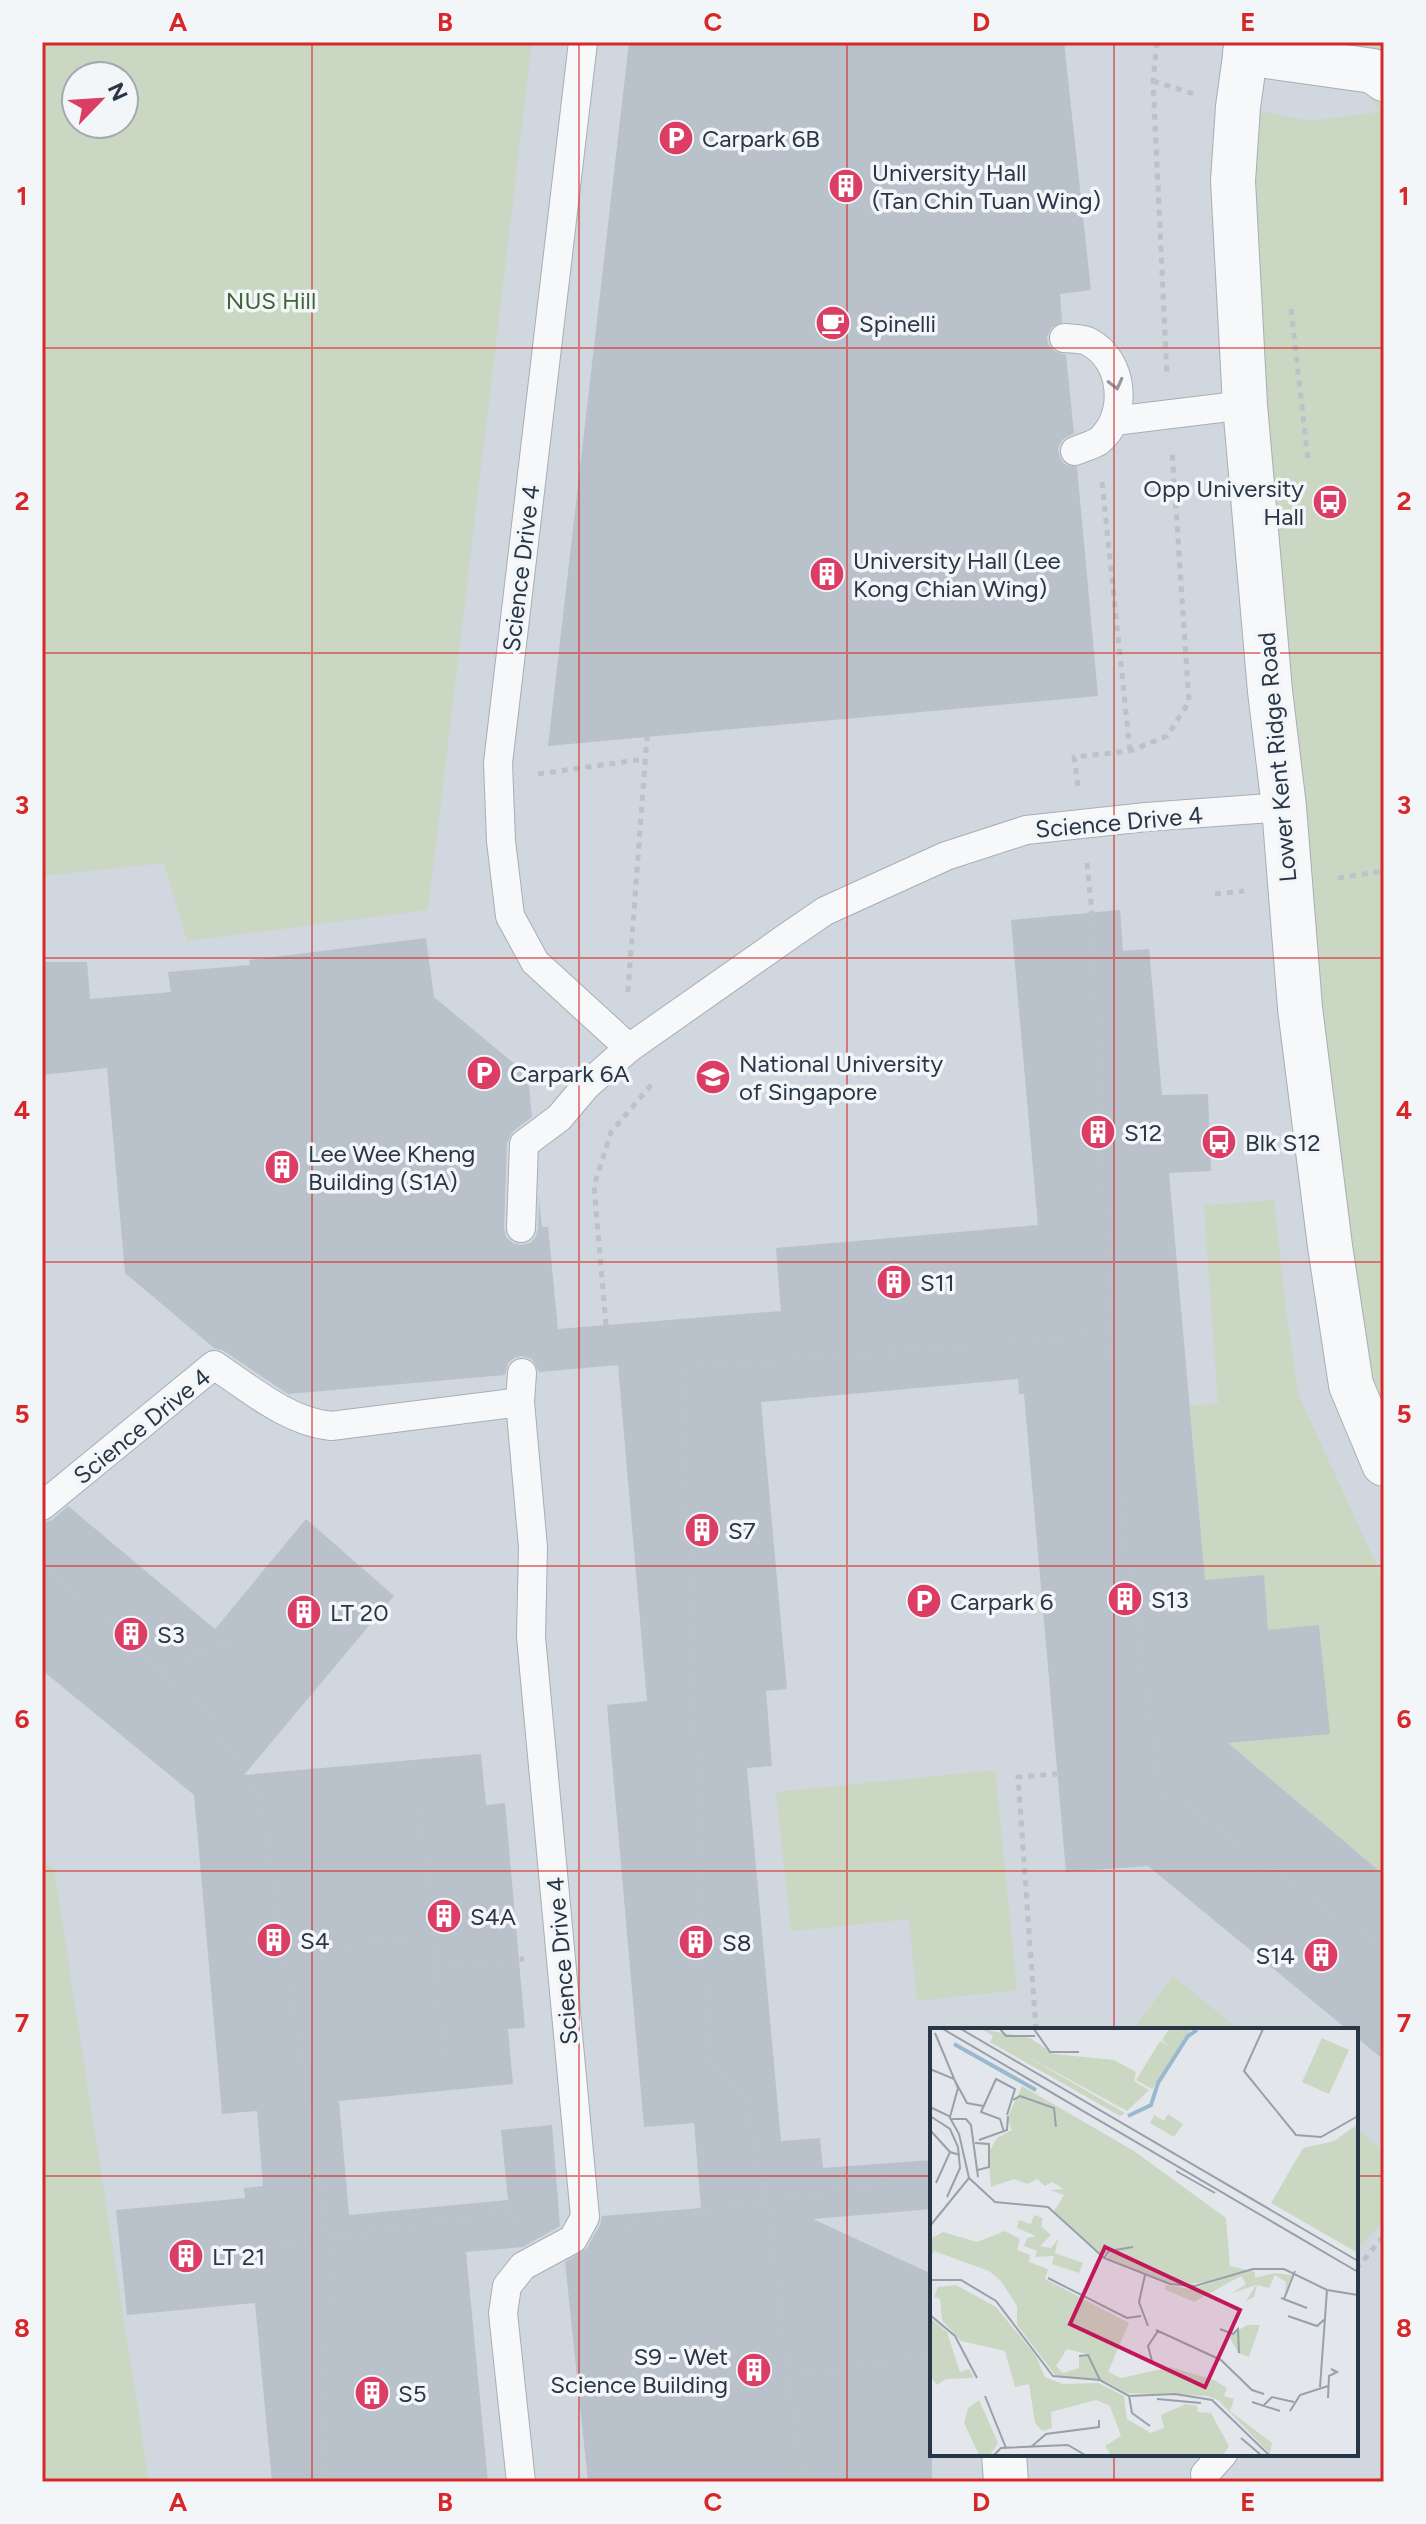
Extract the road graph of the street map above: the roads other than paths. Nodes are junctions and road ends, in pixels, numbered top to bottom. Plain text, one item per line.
1 (583, 42) edge
2 (1246, 48) edge
3 (1384, 79) edge
4 (1064, 338) dead end
5 (1245, 405) junction
6 (1284, 807) junction
7 (629, 1048) junction
8 (521, 1228) dead end
9 (522, 1373) dead end
10 (520, 1402) junction
11 (1384, 1464) edge
12 (42, 1506) edge
13 (1004, 2456) edge
14 (521, 2482) edge
15 (1006, 2482) edge

1 - 7 lane, Science Drive 4
2 - 3 street
2 - 5 street, Lower Kent Ridge Road
4 -> 5 lane
5 - 6 street, Lower Kent Ridge Road
6 - 7 lane, Science Drive 4
6 - 11 street, Lower Kent Ridge Road
7 - 8 lane, Science Drive 4
9 - 10 lane, Science Drive 4
10 - 12 lane, Science Drive 4
10 - 14 lane, Science Drive 4
13 - 15 street

